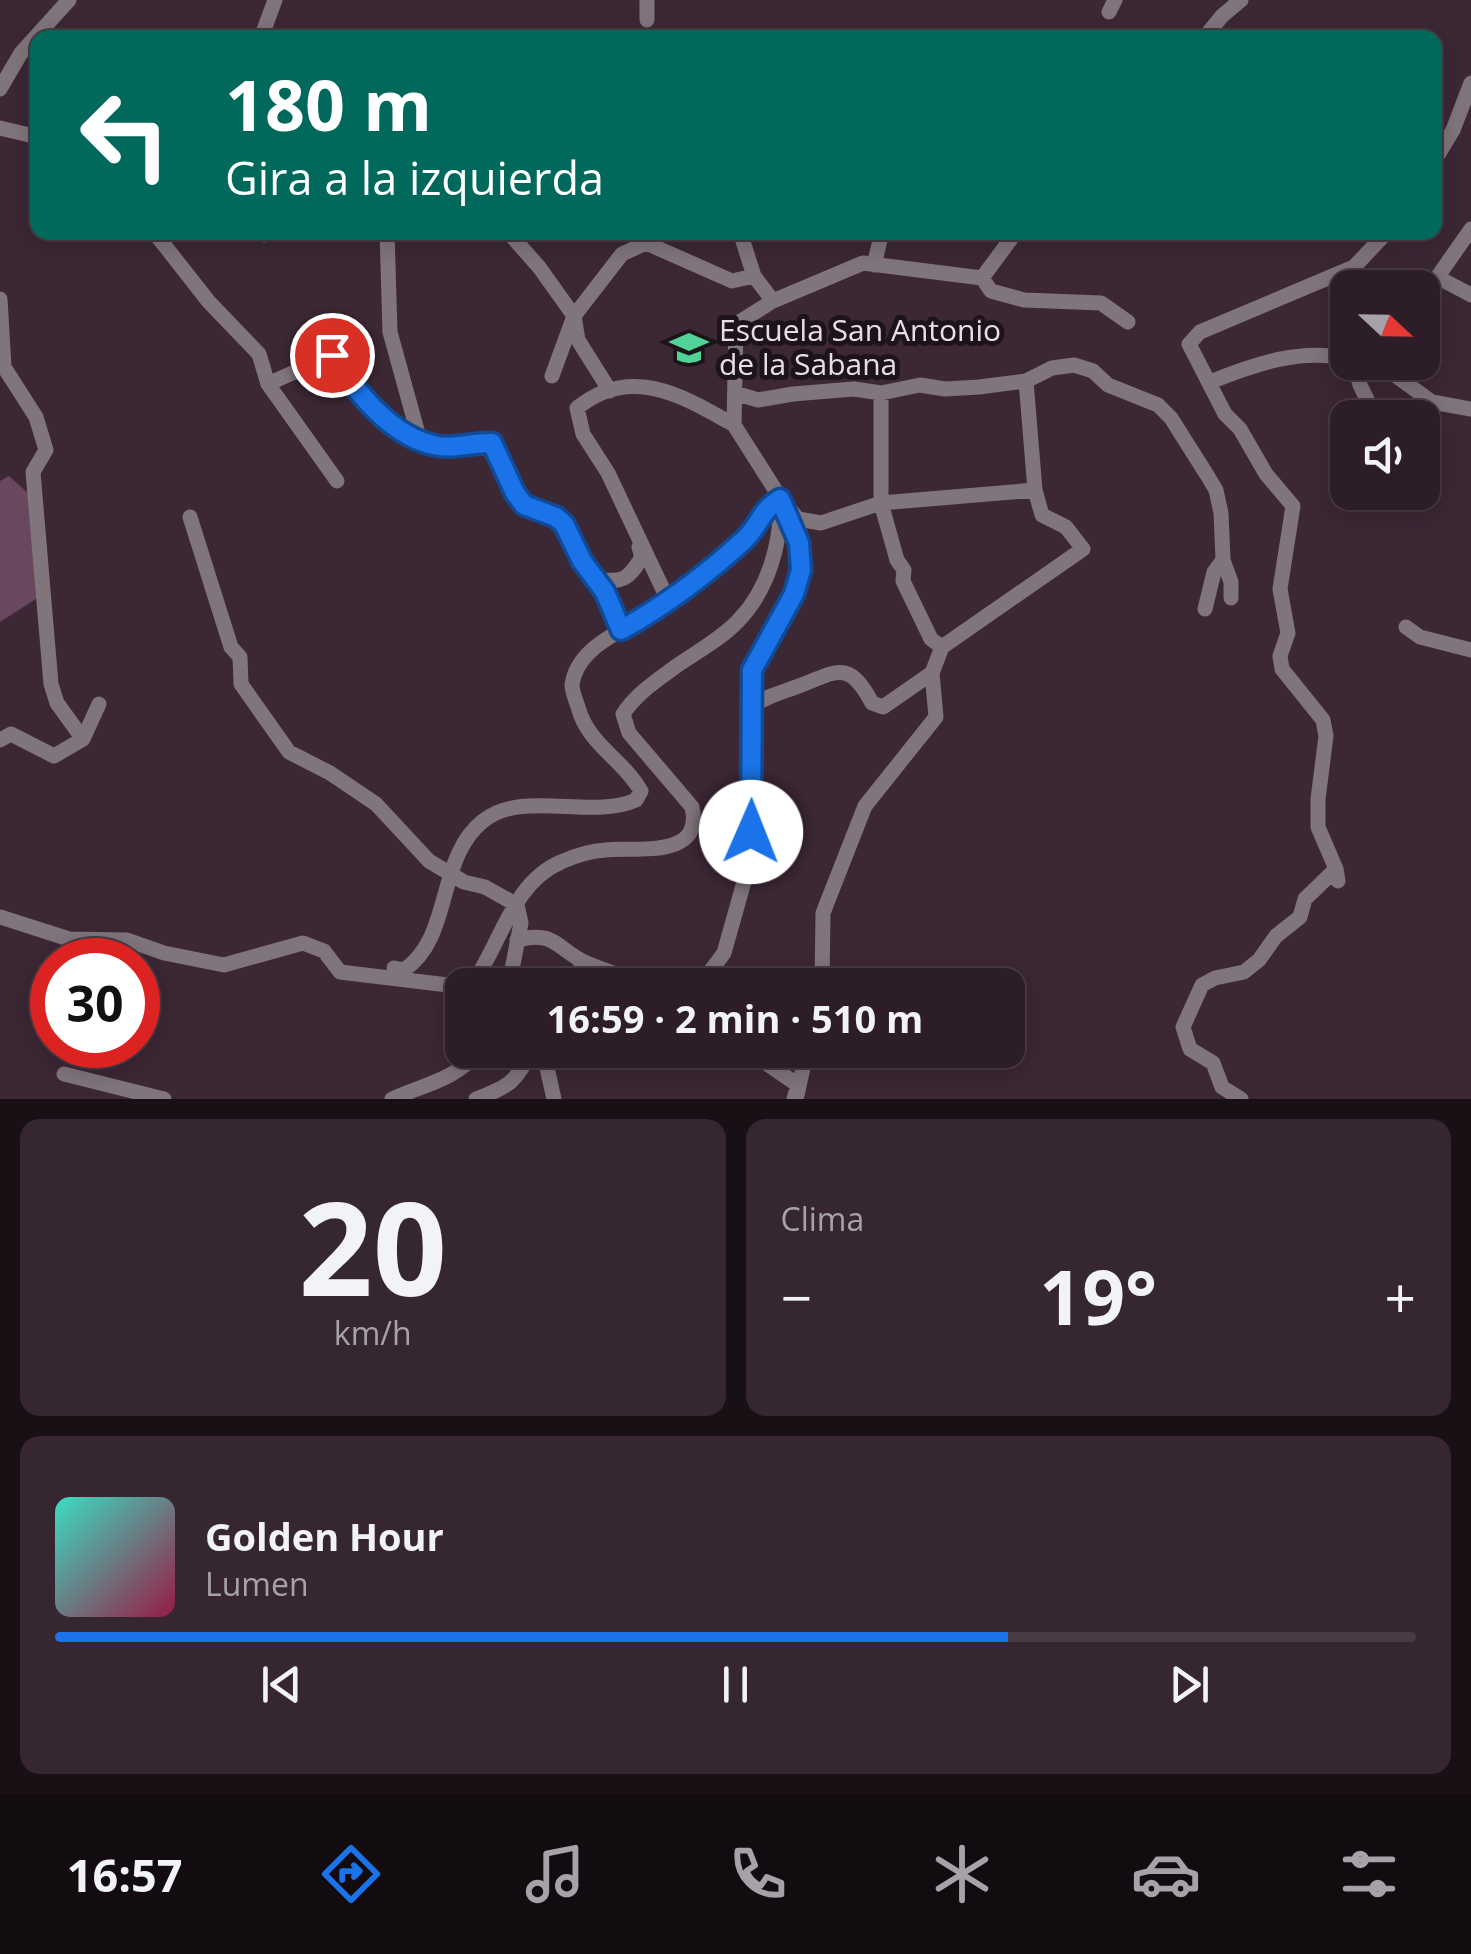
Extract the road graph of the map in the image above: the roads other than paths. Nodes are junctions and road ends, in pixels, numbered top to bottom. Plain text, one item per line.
1 (69, 0) edge
2 (275, 0) edge
3 (648, 0) edge
4 (1241, 0) edge
5 (646, 20) dead end
6 (41, 30) edge
7 (264, 30) edge
8 (1211, 30) edge
9 (30, 42) edge
10 (1471, 83) edge
11 (0, 89) edge
12 (0, 128) edge
13 (30, 135) edge
14 (1442, 149) edge
15 (1471, 229) edge
16 (160, 240) edge
17 (387, 240) edge
18 (515, 240) edge
19 (743, 240) edge
20 (880, 240) edge
21 (1010, 240) edge
22 (1379, 240) edge
23 (874, 264) junction
24 (754, 276) junction
25 (982, 278) junction
26 (1440, 278) joint
27 (1471, 295) edge
28 (0, 299) edge
29 (773, 301) junction
30 (574, 316) junction
31 (1128, 322) dead end
32 (1330, 361) edge
33 (2, 367) edge
34 (552, 376) dead end
35 (1405, 380) edge
36 (1026, 381) junction
37 (1210, 382) junction
38 (268, 384) junction
39 (610, 391) junction
40 (881, 393) junction
41 (735, 394) junction
42 (1471, 409) edge
43 (734, 425) junction
44 (420, 441) junction
45 (337, 481) dead end
46 (1035, 490) junction
47 (780, 499) junction
48 (881, 503) junction
49 (190, 517) dead end
50 (636, 538) junction
51 (1222, 560) junction
52 (594, 580) junction
53 (1230, 598) dead end
54 (668, 600) junction
55 (1206, 609) dead end
56 (1406, 628) dead end
57 (621, 630) junction
58 (942, 647) junction
59 (1471, 650) edge
60 (932, 674) junction
61 (99, 704) dead end
62 (753, 706) junction
63 (83, 738) junction
64 (0, 740) edge
65 (449, 872) junction
66 (518, 905) junction
67 (0, 917) edge
68 (517, 940) junction
69 (585, 963) junction
70 (394, 968) dead end
71 (511, 968) edge
72 (581, 968) edge
73 (598, 968) edge
74 (713, 968) edge
75 (822, 968) edge
76 (465, 1068) edge
77 (523, 1068) edge
78 (546, 1068) edge
79 (769, 1068) edge
80 (802, 1068) edge
81 (64, 1074) dead end
82 (796, 1094) edge
83 (164, 1099) edge
84 (392, 1099) edge
85 (476, 1099) edge
86 (554, 1099) edge
87 (1240, 1099) edge

1 - 6 street
2 - 7 street
3 - 5 street
4 - 8 street
9 - 11 street
10 - 14 street
12 - 13 street
15 - 26 street
16 - 38 street
17 - 44 street
18 - 30 street
19 - 24 street
20 - 23 street
21 - 25 street
22 - 37 street
23 - 25 street
23 - 29 street
24 - 29 street
24 - 30 street
25 - 31 street
26 - 27 street
28 - 33 street
29 - 41 street
30 - 34 street
30 - 39 street
32 - 37 street
33 - 63 street
35 - 42 street
36 - 40 street
36 - 46 street
36 - 51 street
37 - 87 street
38 - 44 street
38 - 45 street
39 - 43 street
39 - 50 street
40 - 41 street
40 - 48 street
41 - 43 street
43 - 47 street
44 - 52 street
46 - 48 street
46 - 58 street
47 - 48 street
47 - 54 street
47 - 62 street
47 - 66 street
48 - 58 street
49 - 65 street
50 - 52 street
50 - 54 street
51 - 53 street
51 - 55 street
52 - 57 street
54 - 57 street
56 - 59 street
57 - 65 street
58 - 60 street
60 - 62 street
60 - 75 street
61 - 63 street
62 - 74 street
63 - 64 street
65 - 66 street
65 - 70 street
66 - 67 street
66 - 68 street
68 - 69 street
68 - 71 street
69 - 72 street
69 - 73 street
76 - 84 street
77 - 85 street
78 - 86 street
79 - 82 street
80 - 82 street
81 - 83 street

